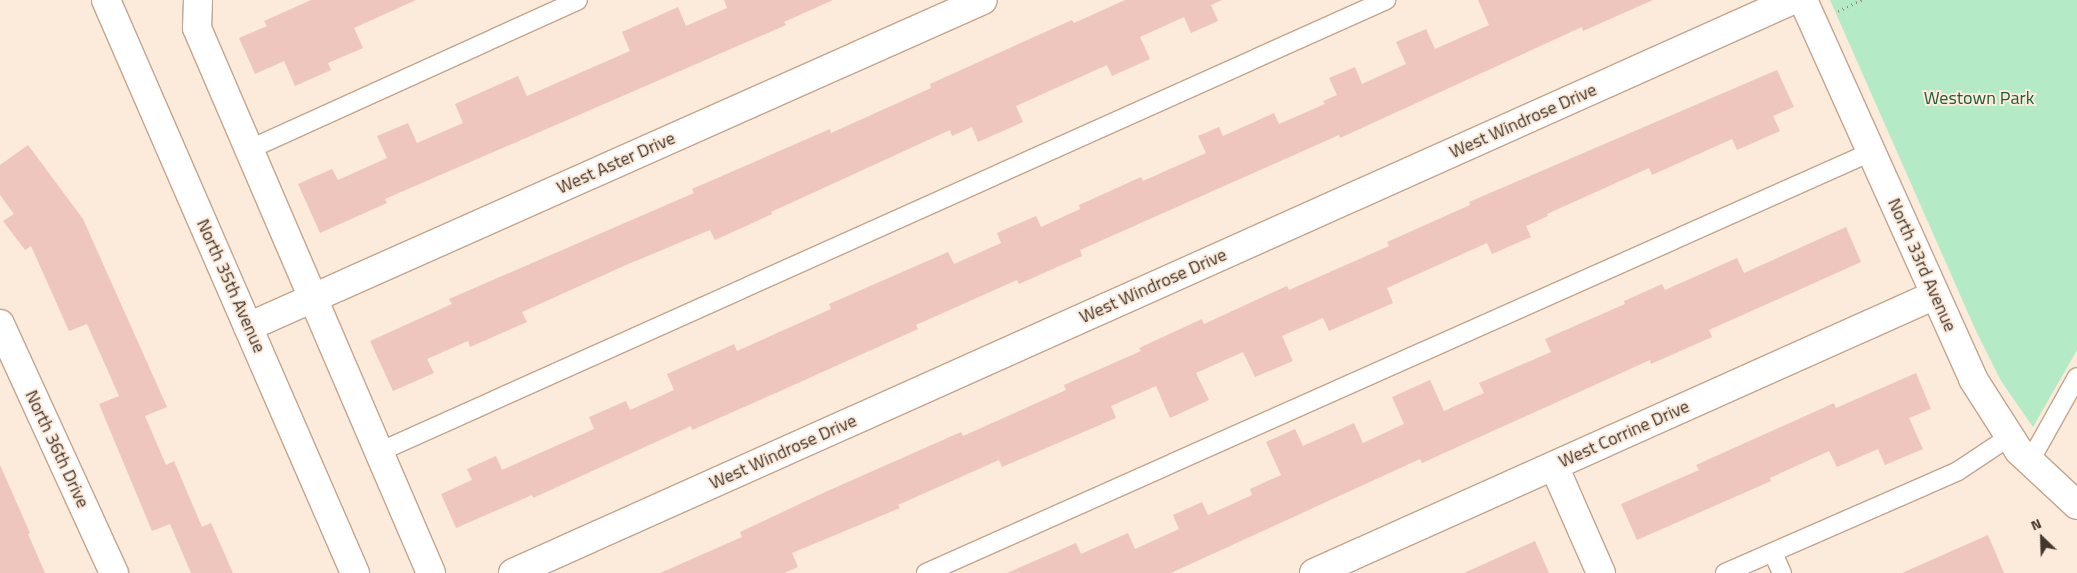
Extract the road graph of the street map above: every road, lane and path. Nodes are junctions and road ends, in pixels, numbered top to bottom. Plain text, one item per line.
1 (106, 0) edge
2 (198, 0) edge
3 (578, 0) edge
4 (983, 0) edge
5 (1386, 0) edge
6 (1792, 0) edge
7 (1803, 0) edge
8 (1862, 0) edge
9 (1838, 11) dead end
10 (248, 150) junction
11 (1871, 152) junction
12 (1935, 295) junction
13 (312, 298) junction
14 (0, 324) edge
15 (248, 327) junction
16 (2077, 376) edge
17 (2009, 437) junction
18 (379, 452) junction
19 (2030, 461) junction
20 (1554, 466) junction
21 (2077, 505) edge
22 (1773, 552) junction
23 (114, 573) edge
24 (355, 573) edge
25 (431, 573) edge
26 (513, 573) edge
27 (926, 573) edge
28 (1314, 573) edge
29 (1601, 573) edge
30 (1726, 573) edge
31 (1782, 573) edge

1 - 15 street, North 35th Avenue
2 - 10 street
3 - 10 lane
4 - 13 street, West Aster Drive
5 - 18 lane
6 - 26 street, West Windrose Drive
7 - 11 street, North 33rd Avenue
8 - 9 path
10 - 13 street
11 - 12 street, North 33rd Avenue
11 - 27 lane
12 - 17 street, North 33rd Avenue
12 - 20 street, West Corrine Drive
13 - 15 street, West Aster Drive
13 - 18 street
14 - 23 street, North 36th Drive
15 - 24 street, North 35th Avenue
16 - 19 lane
17 - 19 street, North 33rd Avenue
17 - 22 lane
18 - 25 street
19 - 21 street, North 33rd Avenue
20 - 28 street, West Corrine Drive
20 - 29 street
22 - 30 lane
22 - 31 lane

